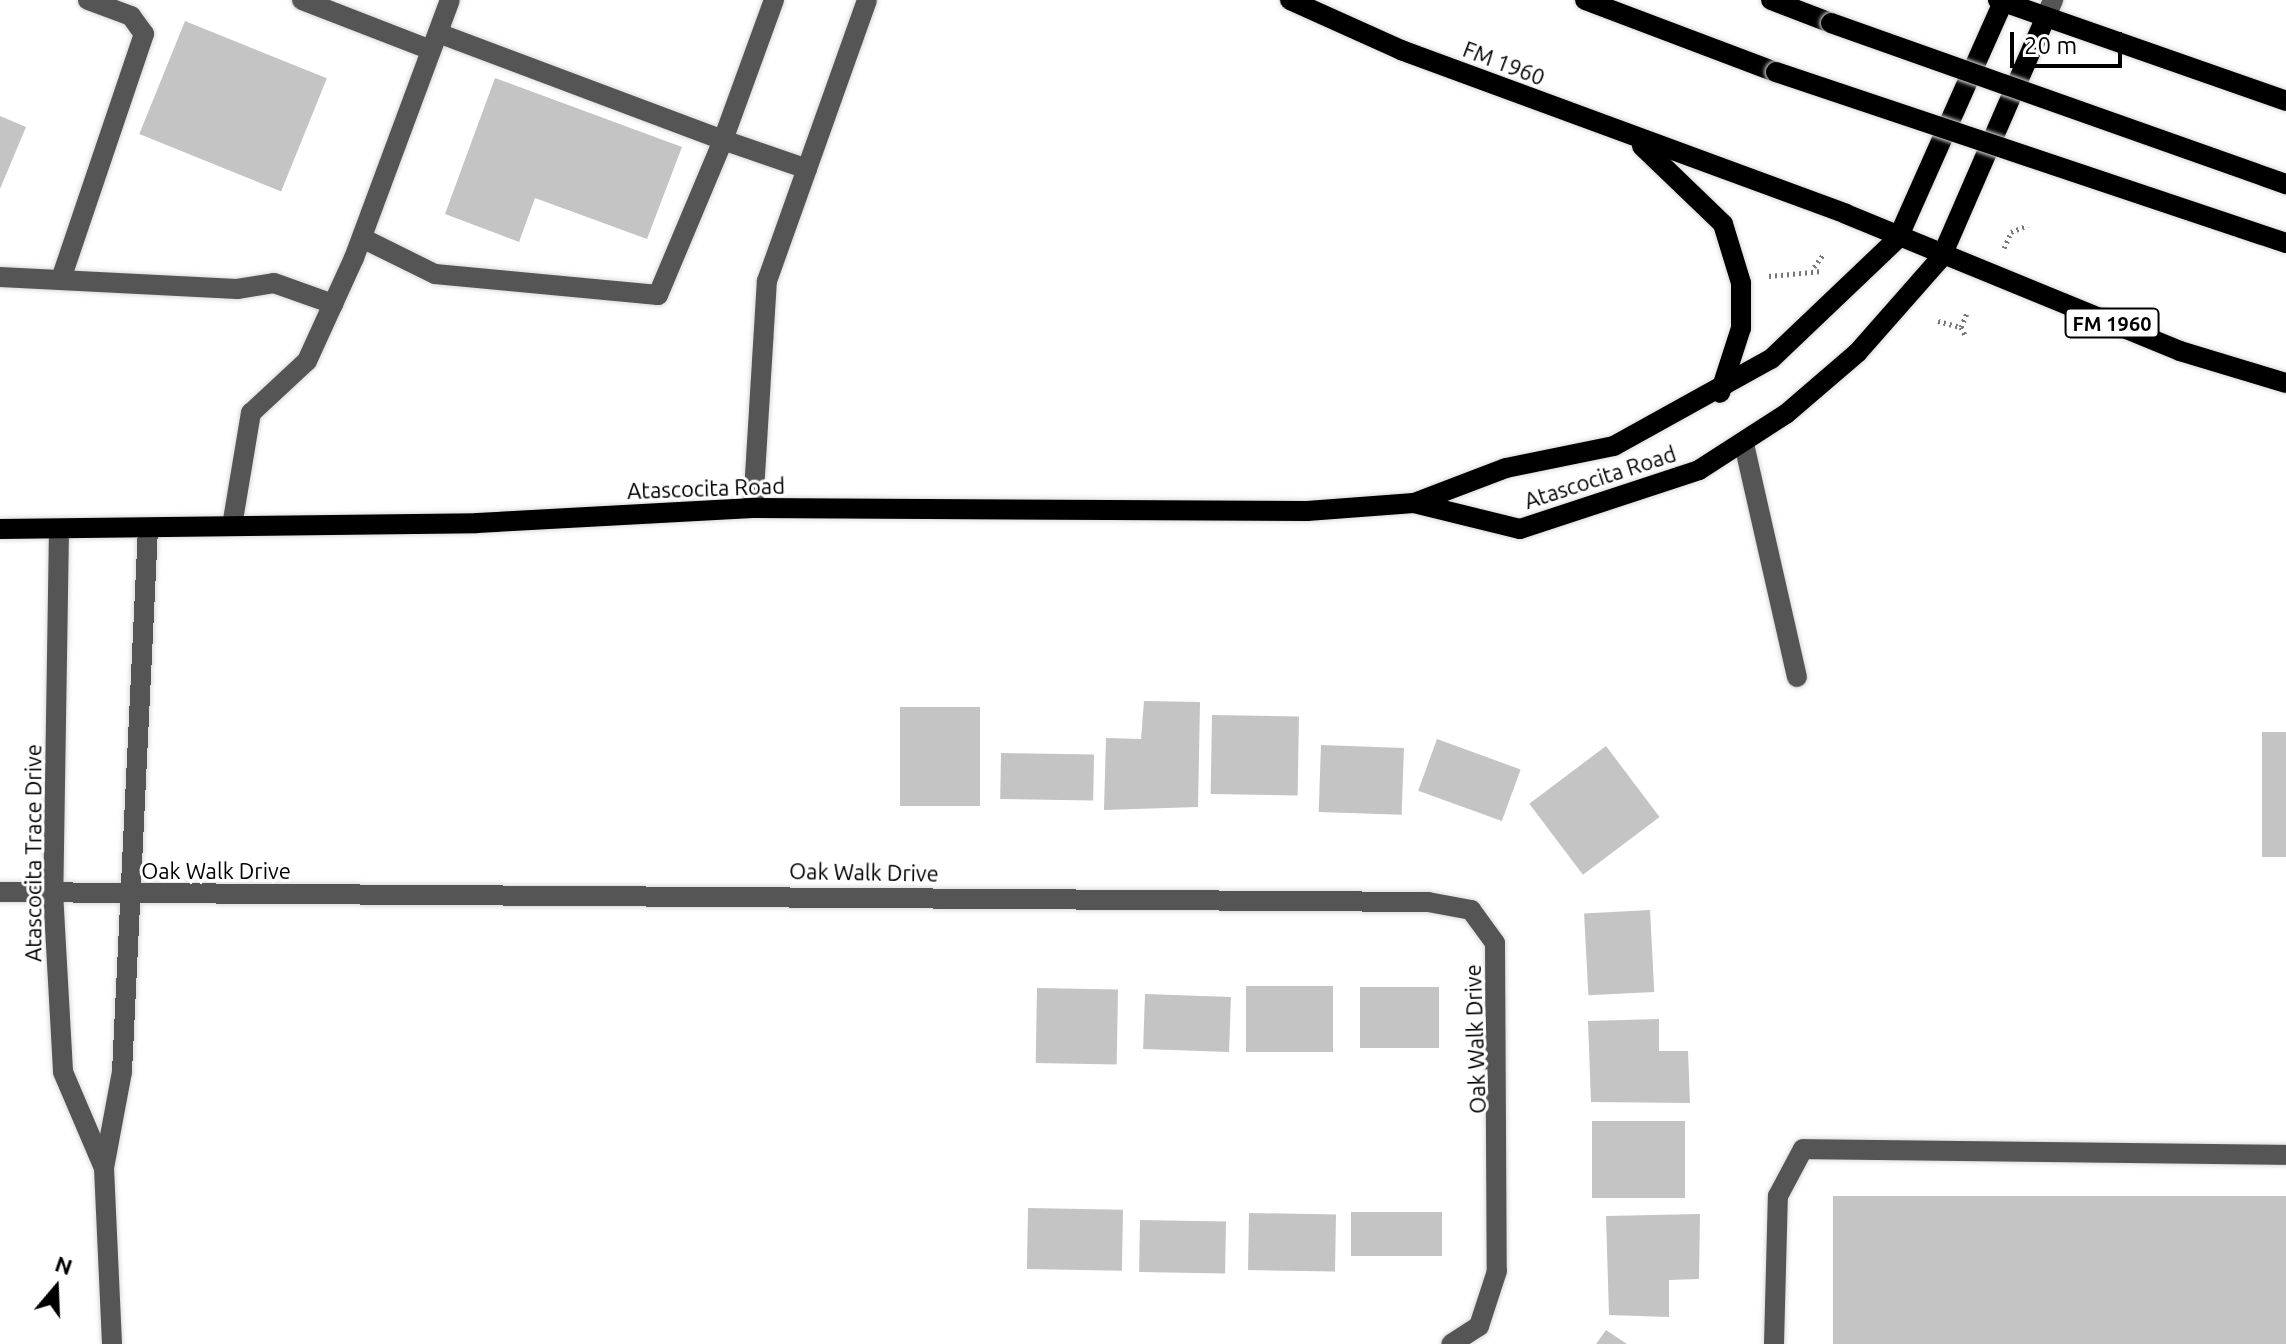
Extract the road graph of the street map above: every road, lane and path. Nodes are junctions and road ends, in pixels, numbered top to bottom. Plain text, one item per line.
1 (88, 0) edge
2 (302, 0) edge
3 (450, 0) edge
4 (774, 0) edge
5 (867, 0) edge
6 (1290, 0) edge
7 (1585, 0) edge
8 (1771, 0) edge
9 (2001, 1) edge
10 (2049, 10) edge
11 (435, 41) junction
12 (2286, 101) edge
13 (723, 140) junction
14 (1636, 141) junction
15 (807, 169) junction
16 (2286, 184) edge
17 (2028, 225) dead end
18 (362, 238) junction
19 (1898, 238) junction
20 (2286, 243) edge
21 (2004, 249) dead end
22 (1823, 255) dead end
23 (1941, 258) junction
24 (0, 277) edge
25 (1761, 278) dead end
26 (61, 279) junction
27 (333, 304) junction
28 (1967, 313) dead end
29 (1938, 321) dead end
30 (1961, 327) junction
31 (1966, 337) dead end
32 (2286, 383) edge
33 (1720, 393) junction
34 (1744, 444) junction
35 (1414, 503) junction
36 (753, 508) junction
37 (232, 526) junction
38 (0, 529) edge
39 (59, 529) junction
40 (148, 529) junction
41 (1797, 677) dead end
42 (0, 892) edge
43 (53, 892) junction
44 (129, 895) junction
45 (2286, 1155) edge
46 (104, 1168) junction
47 (112, 1344) edge
48 (1451, 1344) edge
49 (1774, 1344) edge

1 - 26 street
2 - 11 street
3 - 11 street
4 - 13 street
5 - 15 street
6 - 14 main road, FM 1960 / FM 1960
7 - 20 main road, bridge
8 - 16 main road, bridge
9 - 10 main road
9 - 19 main road, Atascocita Road
10 - 12 main road
10 - 23 main road, Atascocita Road
11 - 13 street
11 - 18 street
13 - 15 street
13 - 18 street
14 - 19 main road, FM 1960 / FM 1960
14 - 33 main road
15 - 36 street
17 - 21 path
18 - 27 street
19 - 23 main road, FM 1960 / FM 1960
19 - 33 main road, Atascocita Road
22 - 25 path
23 - 32 main road, FM 1960 / FM 1960
23 - 34 main road, Atascocita Road
24 - 26 street
26 - 27 street
27 - 37 street
28 - 30 path
29 - 30 path
30 - 31 path
33 - 35 main road, Atascocita Road
34 - 35 main road, Atascocita Road
34 - 41 street
35 - 36 main road, Atascocita Road
36 - 37 main road, Atascocita Road
37 - 40 main road, Atascocita Road
38 - 39 main road, Atascocita Road
39 - 40 main road, Atascocita Road
39 - 43 street, Atascocita Trace Drive
40 - 44 street, Atascocita Trace Drive
42 - 43 street, Oak Walk Drive
43 - 44 street, Oak Walk Drive
43 - 46 street, Atascocita Trace Drive
44 - 46 street, Atascocita Trace Drive
44 - 48 street, Oak Walk Drive
45 - 49 street
46 - 47 street, Atascocita Trace Drive

